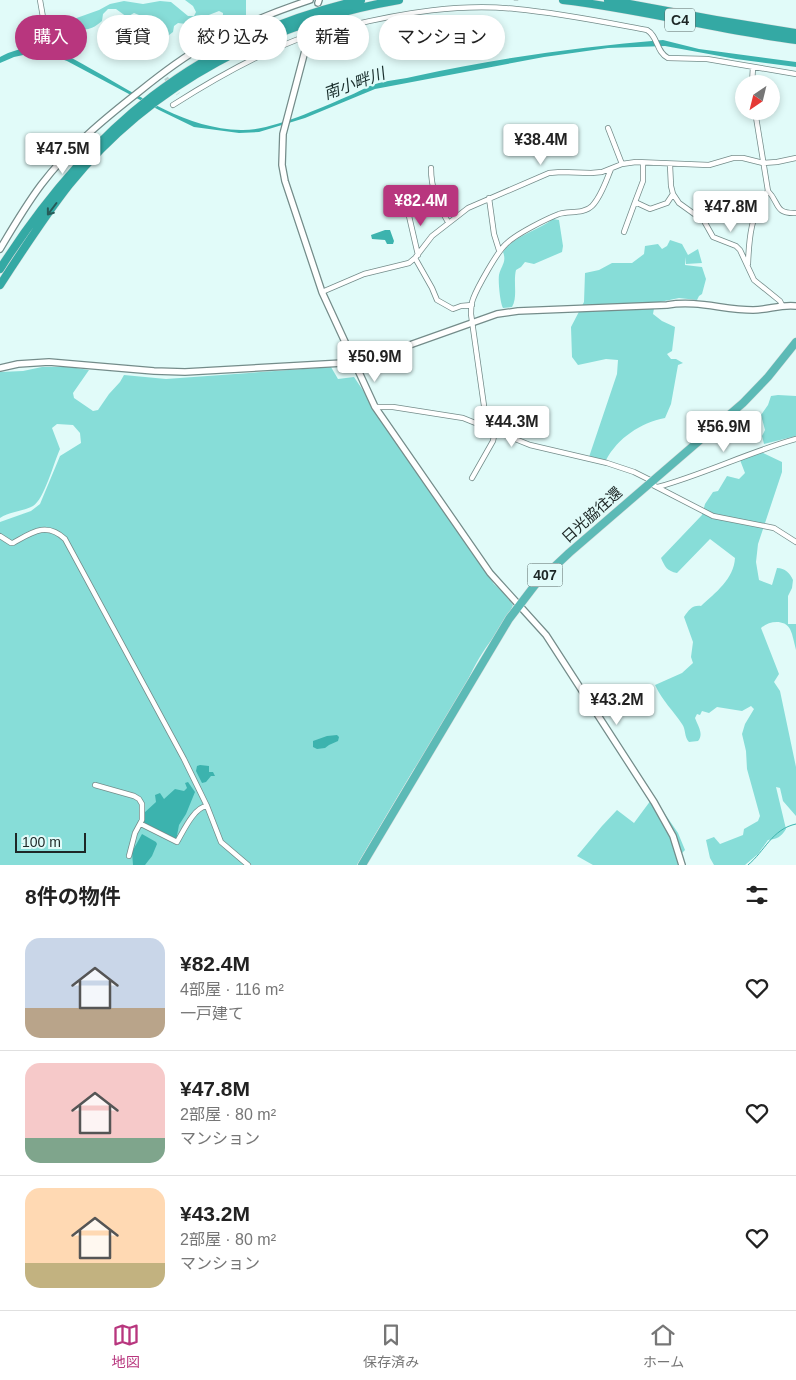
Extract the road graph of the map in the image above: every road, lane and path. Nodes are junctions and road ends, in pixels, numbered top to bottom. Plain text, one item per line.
1 (40, 0) edge
2 (310, 0) edge
3 (361, 0) edge
4 (399, 0) edge
5 (563, 0) edge
6 (608, 0) edge
7 (516, 1) dead end
8 (515, 8) junction
9 (43, 15) edge
10 (369, 21) edge
11 (796, 33) edge
12 (297, 40) edge
13 (796, 40) edge
14 (303, 60) edge
15 (753, 67) junction
16 (796, 74) edge
17 (753, 75) edge
18 (178, 94) tunnel mouth
19 (154, 99) junction
20 (182, 100) junction
21 (173, 105) dead end
22 (142, 109) junction
23 (756, 120) edge
24 (608, 128) dead end
25 (796, 158) edge
26 (643, 163) junction
27 (763, 163) junction
28 (622, 164) junction
29 (670, 165) junction
30 (432, 168) dead end
31 (611, 169) junction
32 (768, 191) junction
33 (673, 194) junction
34 (489, 198) junction
35 (635, 202) junction
36 (406, 203) junction
37 (438, 204) junction
38 (393, 206) dead end
39 (796, 213) edge
40 (448, 222) junction
41 (624, 232) dead end
42 (0, 249) edge
43 (500, 250) junction
44 (417, 257) junction
45 (748, 265) junction
46 (0, 269) edge
47 (0, 285) edge
48 (322, 292) junction
49 (472, 305) junction
50 (782, 306) junction
51 (796, 306) edge
52 (472, 322) junction
53 (796, 342) edge
54 (353, 360) junction
55 (0, 368) edge
56 (375, 407) junction
57 (486, 427) junction
58 (495, 431) junction
59 (796, 439) edge
60 (472, 478) dead end
61 (650, 482) junction
62 (658, 487) junction
63 (0, 536) edge
64 (796, 542) edge
65 (520, 604) junction
66 (95, 785) dead end
67 (207, 806) junction
68 (141, 824) junction
69 (129, 856) dead end
70 (248, 865) edge
71 (362, 865) edge
72 (682, 865) edge

1 - 9 street
2 - 42 street
3 - 19 highway
4 - 19 highway
5 - 13 highway, C4
6 - 11 highway, C4
7 - 8 street
8 - 10 street
8 - 15 street
12 - 20 street
14 - 48 street
15 - 16 street
15 - 17 street
18 - 20 street
19 - 22 highway
20 - 21 street
22 - 46 highway
22 -> 47 highway
23 - 27 street
24 - 28 street
25 - 27 street
26 - 28 street
26 - 29 street
26 - 35 street
27 - 29 street
27 - 32 street
28 - 31 street
29 - 33 street
30 - 37 street
31 - 34 street
31 - 43 street
32 - 39 street
32 - 45 street
33 - 35 street
33 - 45 street
34 - 40 street
34 - 43 street
35 - 41 street
36 - 37 street
36 - 38 street
36 - 44 street
37 - 40 street
40 - 44 street
43 - 49 street
44 - 48 street
44 - 49 street
45 - 50 street
48 - 54 street
49 - 52 street
50 - 51 street
50 - 52 street
52 - 54 street
52 - 57 street
53 - 61 highway, 日光脇往還 / 407
54 - 55 street
54 - 56 street
56 - 57 street
56 - 65 street
57 - 58 street
58 - 60 street
58 - 61 street
59 - 62 street
61 - 62 street
61 - 65 highway, 日光脇往還 / 407
62 - 64 street
63 - 67 street
65 - 71 highway, 日光脇往還 / 407
65 - 72 street
66 - 68 street
67 - 68 street
67 - 70 street
68 - 69 street

